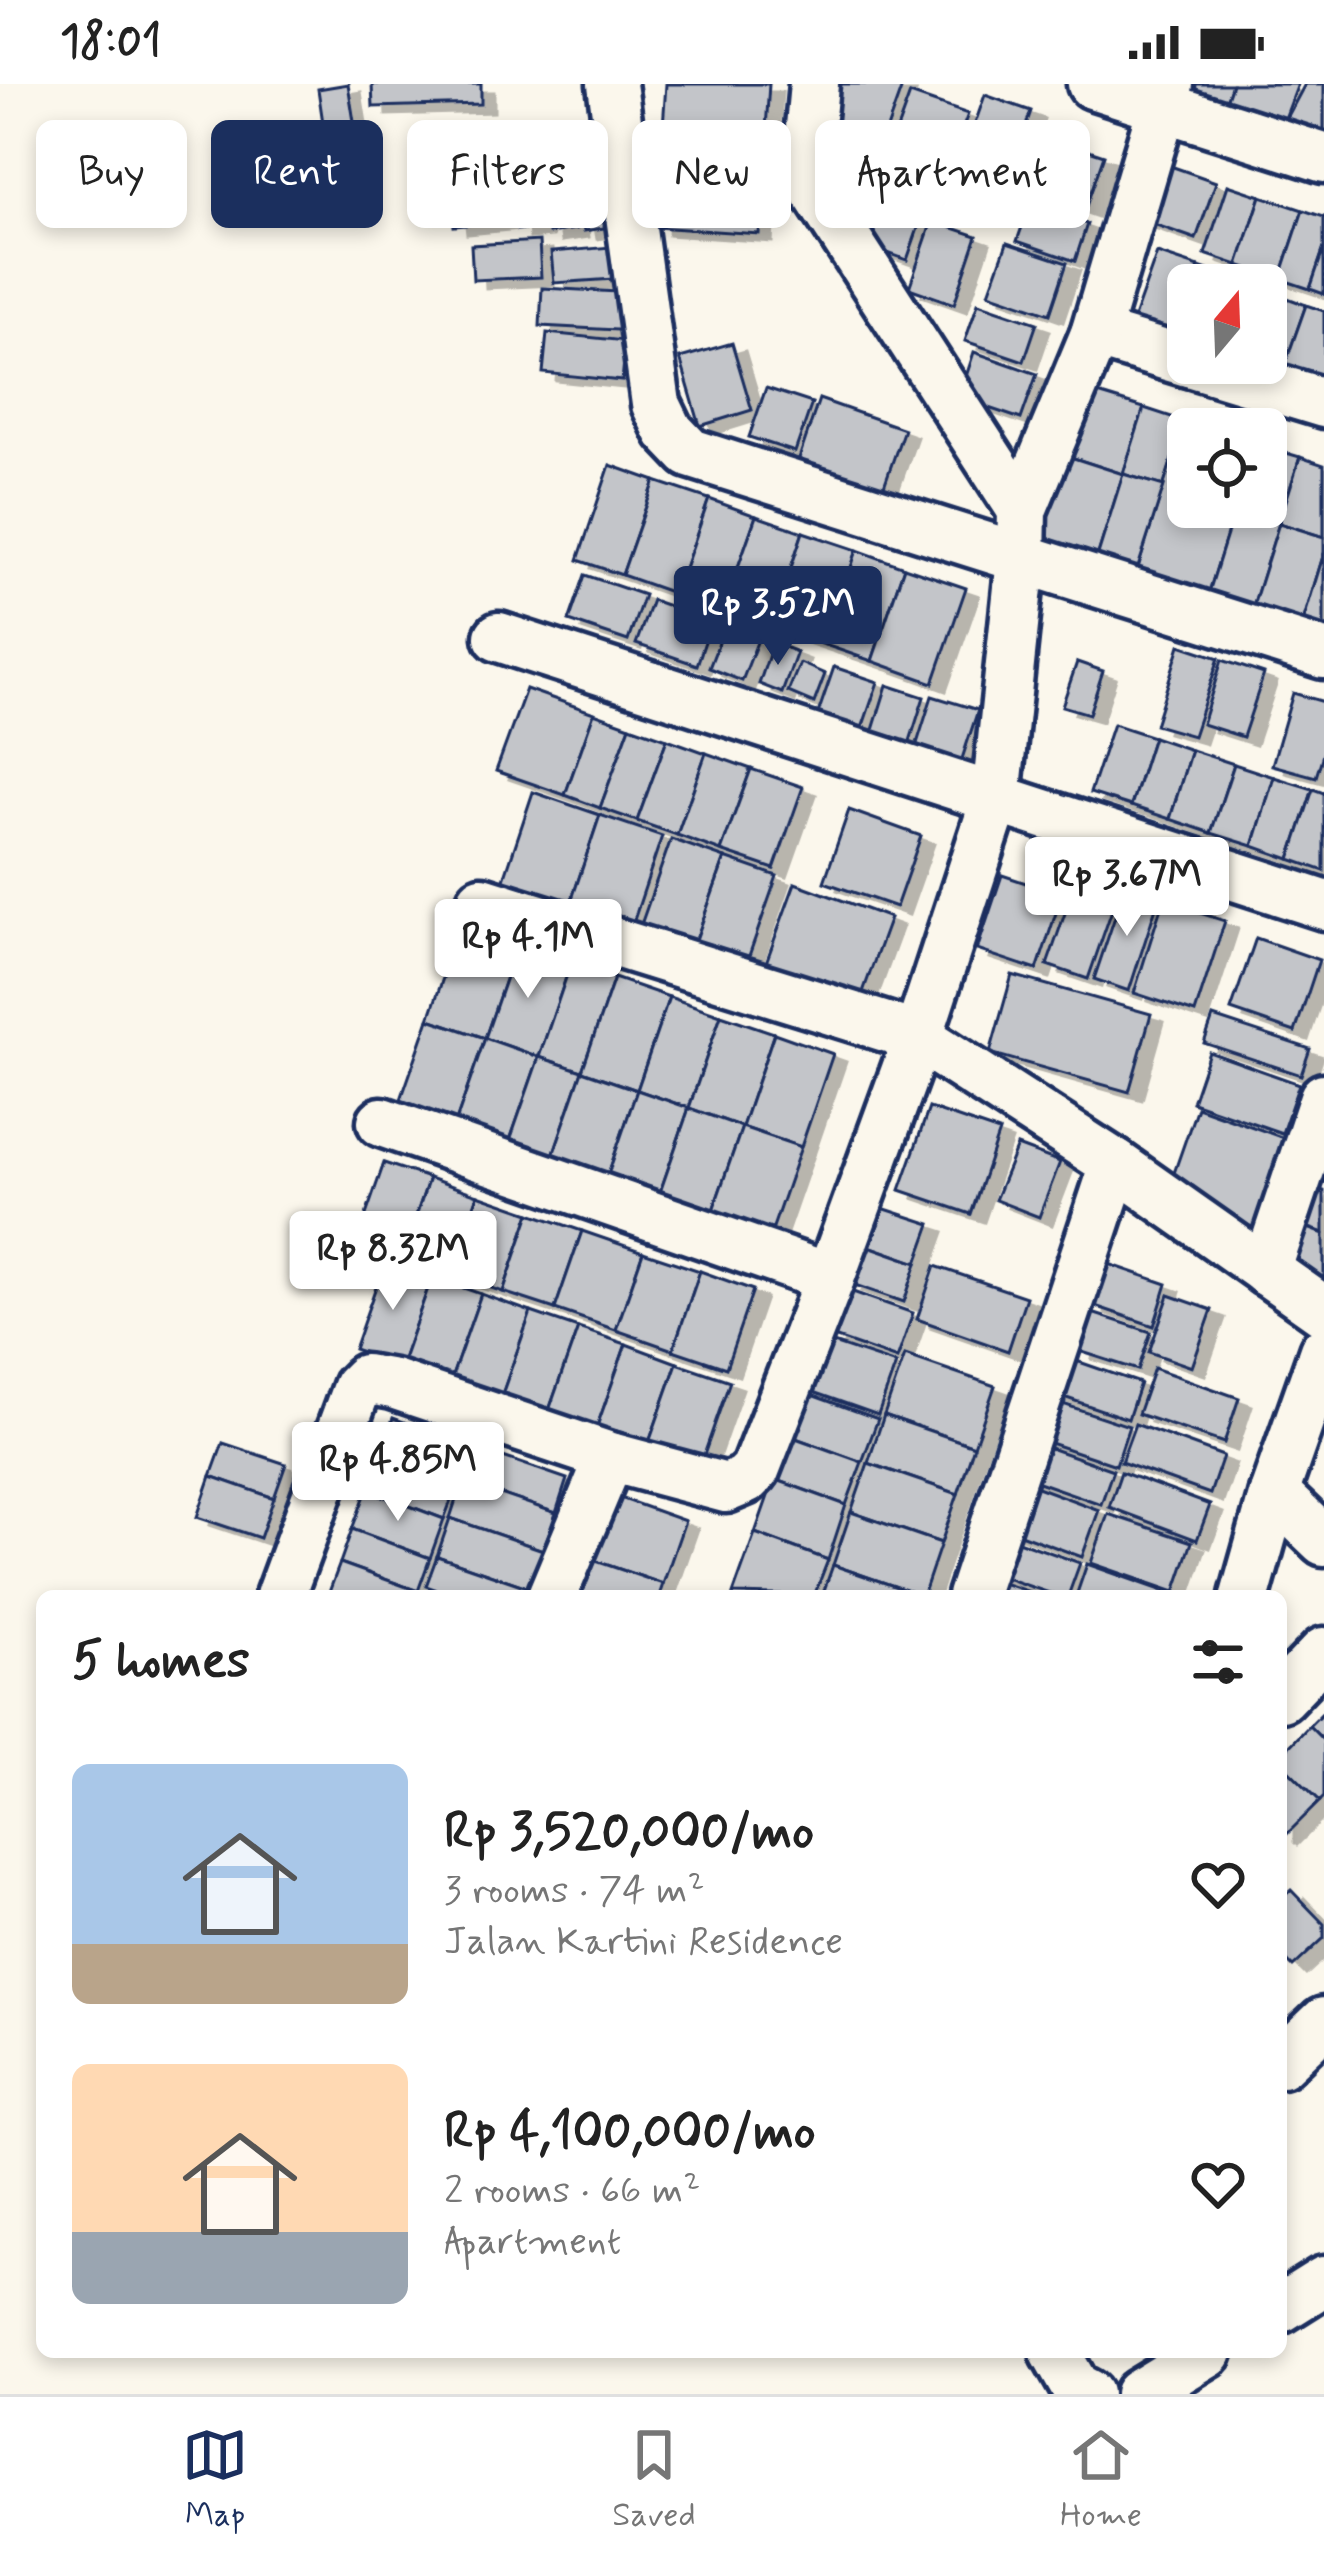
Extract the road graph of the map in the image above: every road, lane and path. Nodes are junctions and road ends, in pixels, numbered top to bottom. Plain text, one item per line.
1 (612, 84) edge
2 (814, 84) edge
3 (1092, 84) edge
4 (1165, 95) edge
5 (1324, 158) edge
6 (1095, 334) junction
7 (1167, 355) edge
8 (1262, 384) edge
9 (1324, 403) edge
10 (1022, 511) junction
11 (1022, 559) junction
12 (499, 638) dead end
13 (1324, 654) edge
14 (995, 798) junction
15 (482, 901) dead end
16 (1324, 905) edge
17 (918, 1037) junction
18 (1324, 1098) edge
19 (382, 1122) dead end
20 (1115, 1164) junction
21 (1265, 1271) junction
22 (830, 1278) junction
23 (1324, 1311) edge
24 (1324, 1351) edge
25 (610, 1456) junction
26 (1274, 1493) junction
27 (1324, 1541) edge
28 (282, 1590) edge
29 (554, 1590) edge
30 (974, 1590) edge
31 (1246, 1590) edge
32 (1324, 1652) edge
33 (1287, 1691) edge
34 (1324, 2022) edge
35 (1287, 2057) edge
36 (1324, 2282) edge
37 (1287, 2304) edge
38 (1058, 2358) edge
39 (1198, 2358) edge
40 (1088, 2394) edge
41 (1139, 2394) edge

1 - 11 street
2 - 10 street
3 - 4 street
4 - 5 street
4 - 6 street
6 - 7 street
6 - 10 street
8 - 9 street
10 - 11 street
11 - 13 street
11 - 14 street
12 - 14 street
14 - 16 street
14 - 17 street
15 - 17 street
17 - 20 street
17 - 22 street
18 - 21 street
19 - 22 street
20 - 21 street
20 - 30 street
21 - 23 street
22 - 25 street
24 - 26 street
25 - 28 street
25 - 29 street
26 - 27 street
26 - 31 street
32 - 33 street
34 - 35 street
36 - 37 street
38 - 40 street
39 - 41 street

